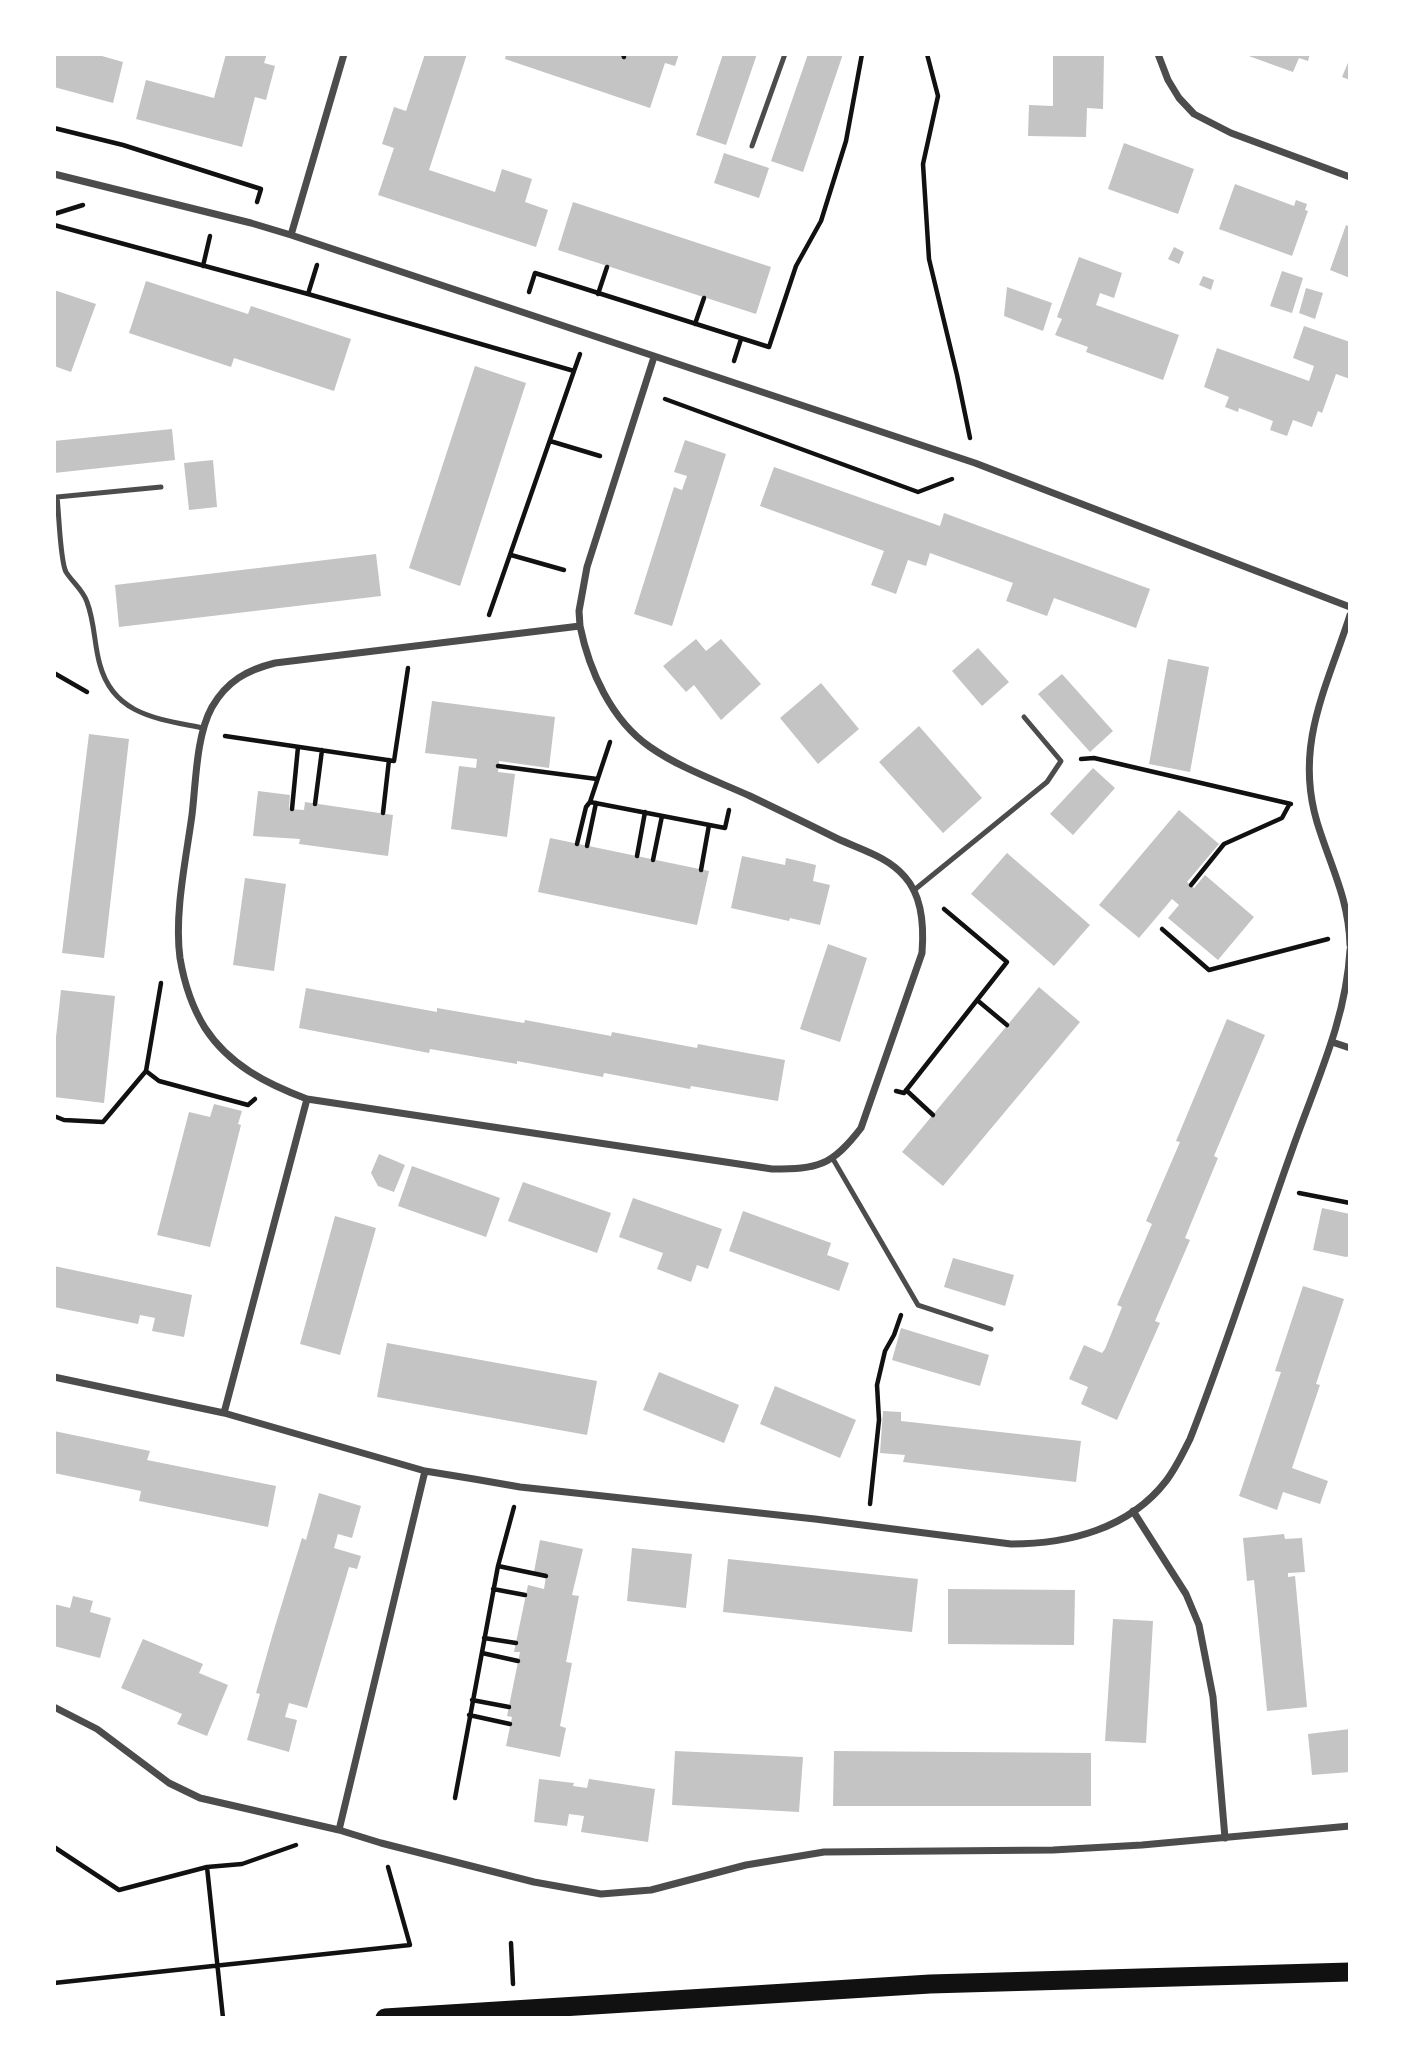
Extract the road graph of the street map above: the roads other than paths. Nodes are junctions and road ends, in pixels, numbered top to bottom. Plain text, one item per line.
1 (344, 54) edge
2 (785, 54) edge
3 (1157, 54) edge
4 (752, 146) dead end
5 (54, 174) edge
6 (1350, 177) edge
7 (290, 236) junction
8 (654, 357) junction
9 (161, 487) dead end
10 (1350, 607) edge
11 (1350, 615) edge
12 (580, 626) junction
13 (1024, 717) dead end
14 (203, 728) junction
15 (913, 891) junction
16 (1349, 934) edge
17 (1350, 948) edge
18 (1332, 1042) junction
19 (1350, 1048) edge
20 (307, 1099) junction
21 (833, 1159) junction
22 (990, 1329) dead end
23 (54, 1377) edge
24 (224, 1413) junction
25 (425, 1471) junction
26 (1133, 1511) junction
27 (54, 1707) edge
28 (1350, 1826) edge
29 (339, 1830) junction
30 (1225, 1838) junction
31 (1350, 1972) edge
32 (385, 2018) edge

1 - 7 street
2 - 4 lane
3 - 6 street
5 - 7 street
7 - 8 street
8 - 10 street
8 - 12 street
9 - 14 lane
11 - 16 street
12 - 14 street
12 - 15 street
13 - 15 lane
14 - 20 street
15 - 21 street
16 - 17 street
17 - 18 street
18 - 19 street
18 - 26 street
20 - 21 street
20 - 24 street
21 - 22 lane
23 - 24 street
24 - 25 street
25 - 26 street
25 - 29 street
26 - 30 street
27 - 29 street
28 - 30 street
29 - 30 street
31 - 32 highway

